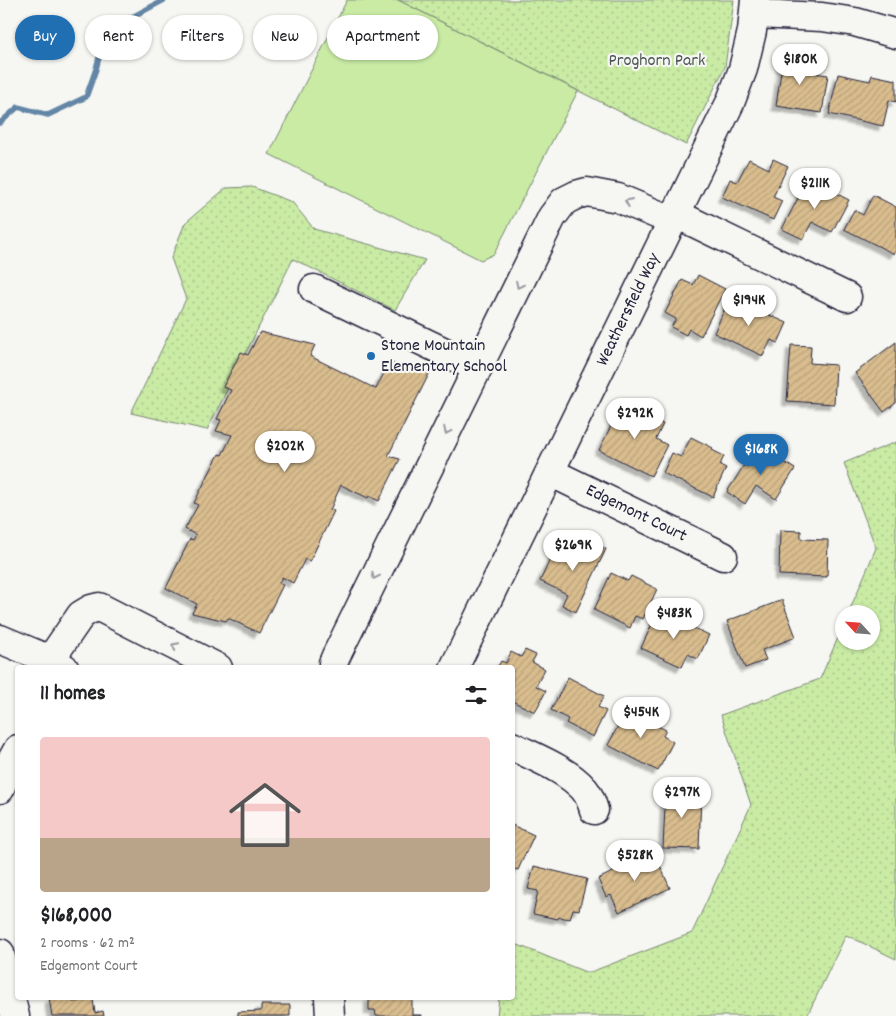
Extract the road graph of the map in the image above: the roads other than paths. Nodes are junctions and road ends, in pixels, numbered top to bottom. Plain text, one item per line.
1 (755, 7) edge
2 (896, 34) edge
3 (674, 217) junction
4 (314, 289) dead end
5 (847, 297) dead end
6 (478, 368) junction
7 (550, 472) junction
8 (723, 556) dead end
9 (0, 639) edge
10 (58, 665) edge
11 (212, 665) edge
12 (333, 665) edge
13 (455, 665) edge
14 (515, 747) edge
15 (15, 754) edge
16 (0, 789) edge
17 (594, 810) dead end
18 (0, 953) edge
19 (329, 1000) edge
20 (15, 1016) edge
21 (330, 1016) edge

1 - 2 street
1 - 3 street, Weathersfield Way
3 - 5 street
3 -> 6 street
3 - 7 street, Weathersfield Way
4 - 6 street
6 -> 12 street
7 - 8 street, Edgemont Court
7 - 13 street, Weathersfield Way
9 - 10 street
11 -> 10 street
14 - 17 street
15 - 16 street
18 - 20 street
19 - 21 street

